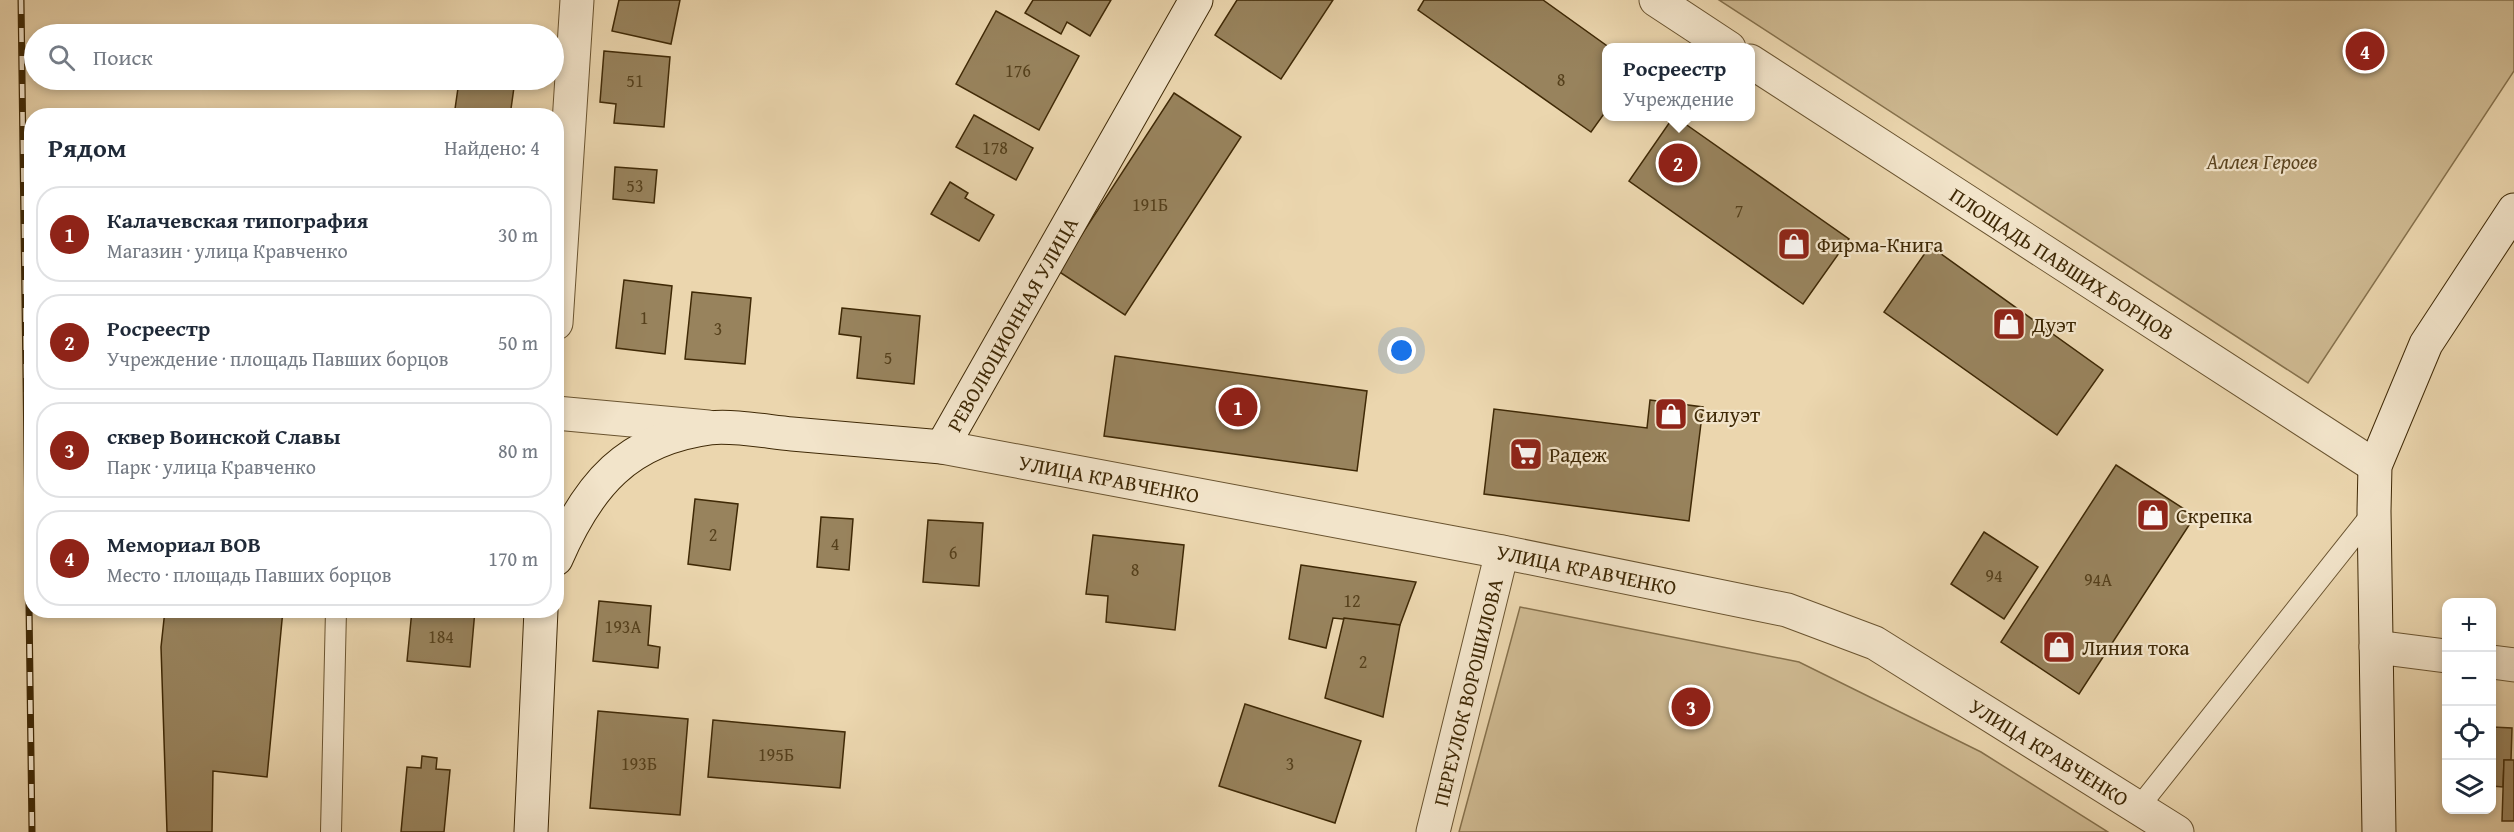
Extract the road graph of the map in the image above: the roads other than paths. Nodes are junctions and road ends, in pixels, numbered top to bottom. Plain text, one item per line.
1 (577, 0) edge
2 (1196, 0) edge
3 (1656, 0) edge
4 (1722, 43) edge
5 (1755, 64) edge
6 (564, 200) edge
7 (2514, 210) edge
8 (564, 414) edge
9 (712, 427) junction
10 (942, 447) junction
11 (2375, 466) junction
12 (2373, 511) junction
13 (564, 540) edge
14 (1502, 552) junction
15 (336, 618) edge
16 (542, 618) edge
17 (2376, 647) junction
18 (2442, 655) edge
19 (2496, 663) edge
20 (2514, 665) edge
21 (2139, 807) junction
22 (331, 832) edge
23 (531, 832) edge
24 (1433, 832) edge
25 (2177, 832) edge
26 (2379, 832) edge

1 - 6 street
2 - 10 street, РЕВОЛЮЦИОННАЯ УЛИЦА
3 - 4 street
5 - 11 street, ПЛОЩАДЬ ПАВШИХ БОРЦОВ
7 - 11 street
8 - 9 street, РЕВОЛЮЦИОННАЯ УЛИЦА
9 - 10 street, РЕВОЛЮЦИОННАЯ УЛИЦА
9 - 13 street, РЕВОЛЮЦИОННАЯ УЛИЦА
10 - 14 street, УЛИЦА КРАВЧЕНКО
11 - 12 street
12 - 17 street
12 - 21 lane
14 - 21 street, УЛИЦА КРАВЧЕНКО
14 - 24 street, ПЕРЕУЛОК ВОРОШИЛОВА
15 - 22 lane
16 - 23 street
17 - 18 street
17 - 26 street
19 - 20 street
21 - 25 street, УЛИЦА КРАВЧЕНКО

